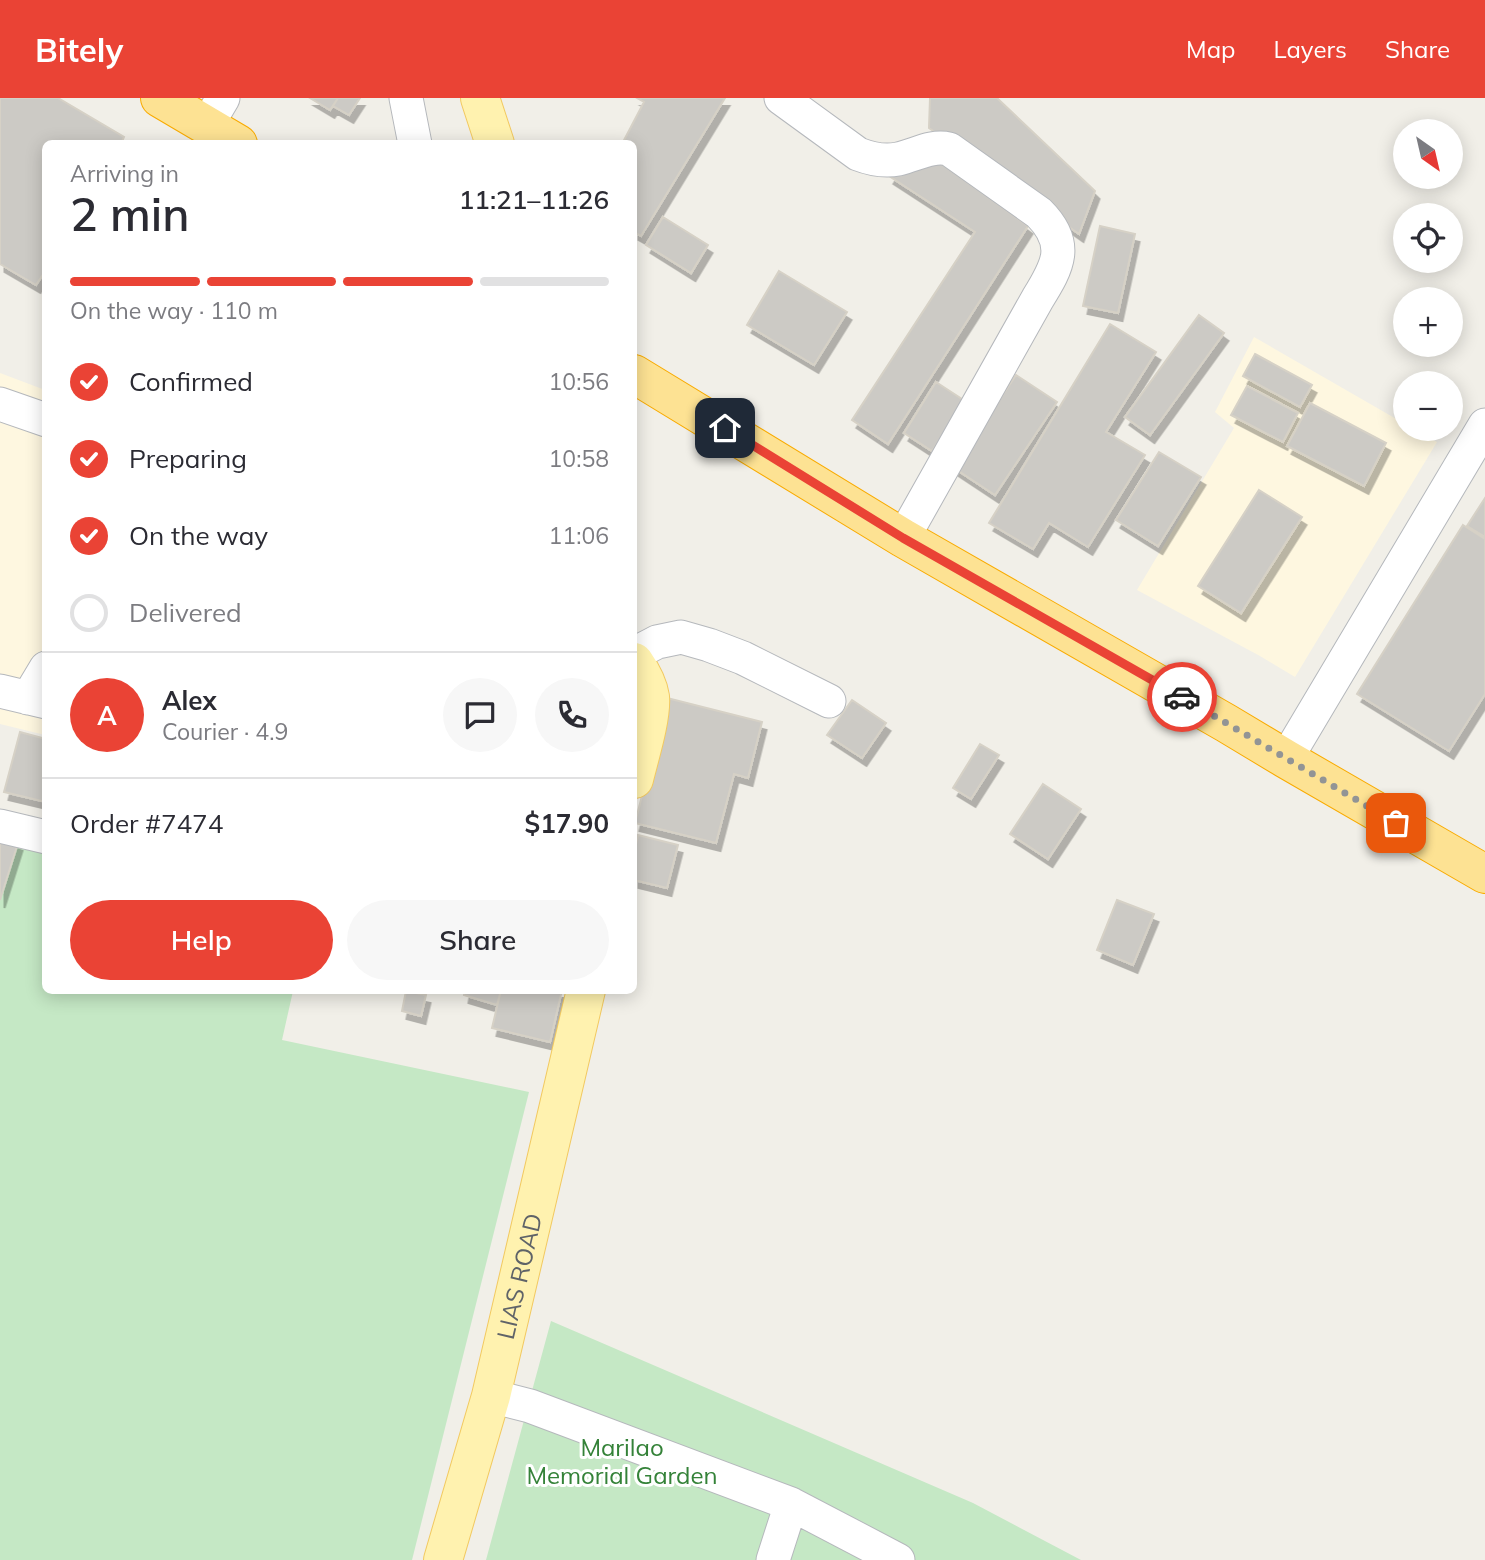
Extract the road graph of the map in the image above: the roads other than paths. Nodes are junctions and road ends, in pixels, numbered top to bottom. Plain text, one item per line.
1 (160, 98) edge
2 (406, 98) edge
3 (480, 98) edge
4 (781, 98) edge
5 (222, 122) edge
6 (414, 140) edge
7 (494, 140) edge
8 (637, 376) edge
9 (0, 404) edge
10 (42, 419) edge
11 (1480, 446) edge
12 (903, 538) junction
13 (637, 652) edge
14 (637, 667) edge
15 (42, 673) edge
16 (24, 697) edge
17 (829, 701) dead end
18 (1286, 759) junction
19 (637, 766) edge
20 (0, 826) edge
21 (42, 836) edge
22 (1485, 874) edge
23 (585, 994) edge
24 (491, 1396) junction
25 (791, 1504) junction
26 (443, 1560) edge
27 (773, 1560) edge
28 (898, 1560) edge

1 - 5 highway
2 - 6 street
3 - 7 main road
4 - 12 street
8 - 12 highway
9 - 10 street
11 - 18 street
12 - 18 highway
13 - 17 street
14 - 19 main road
15 - 16 street
18 - 22 highway
20 - 21 street
23 - 24 main road, LIAS ROAD
24 - 25 street
24 - 26 main road, LIAS ROAD
25 - 27 street
25 - 28 street

